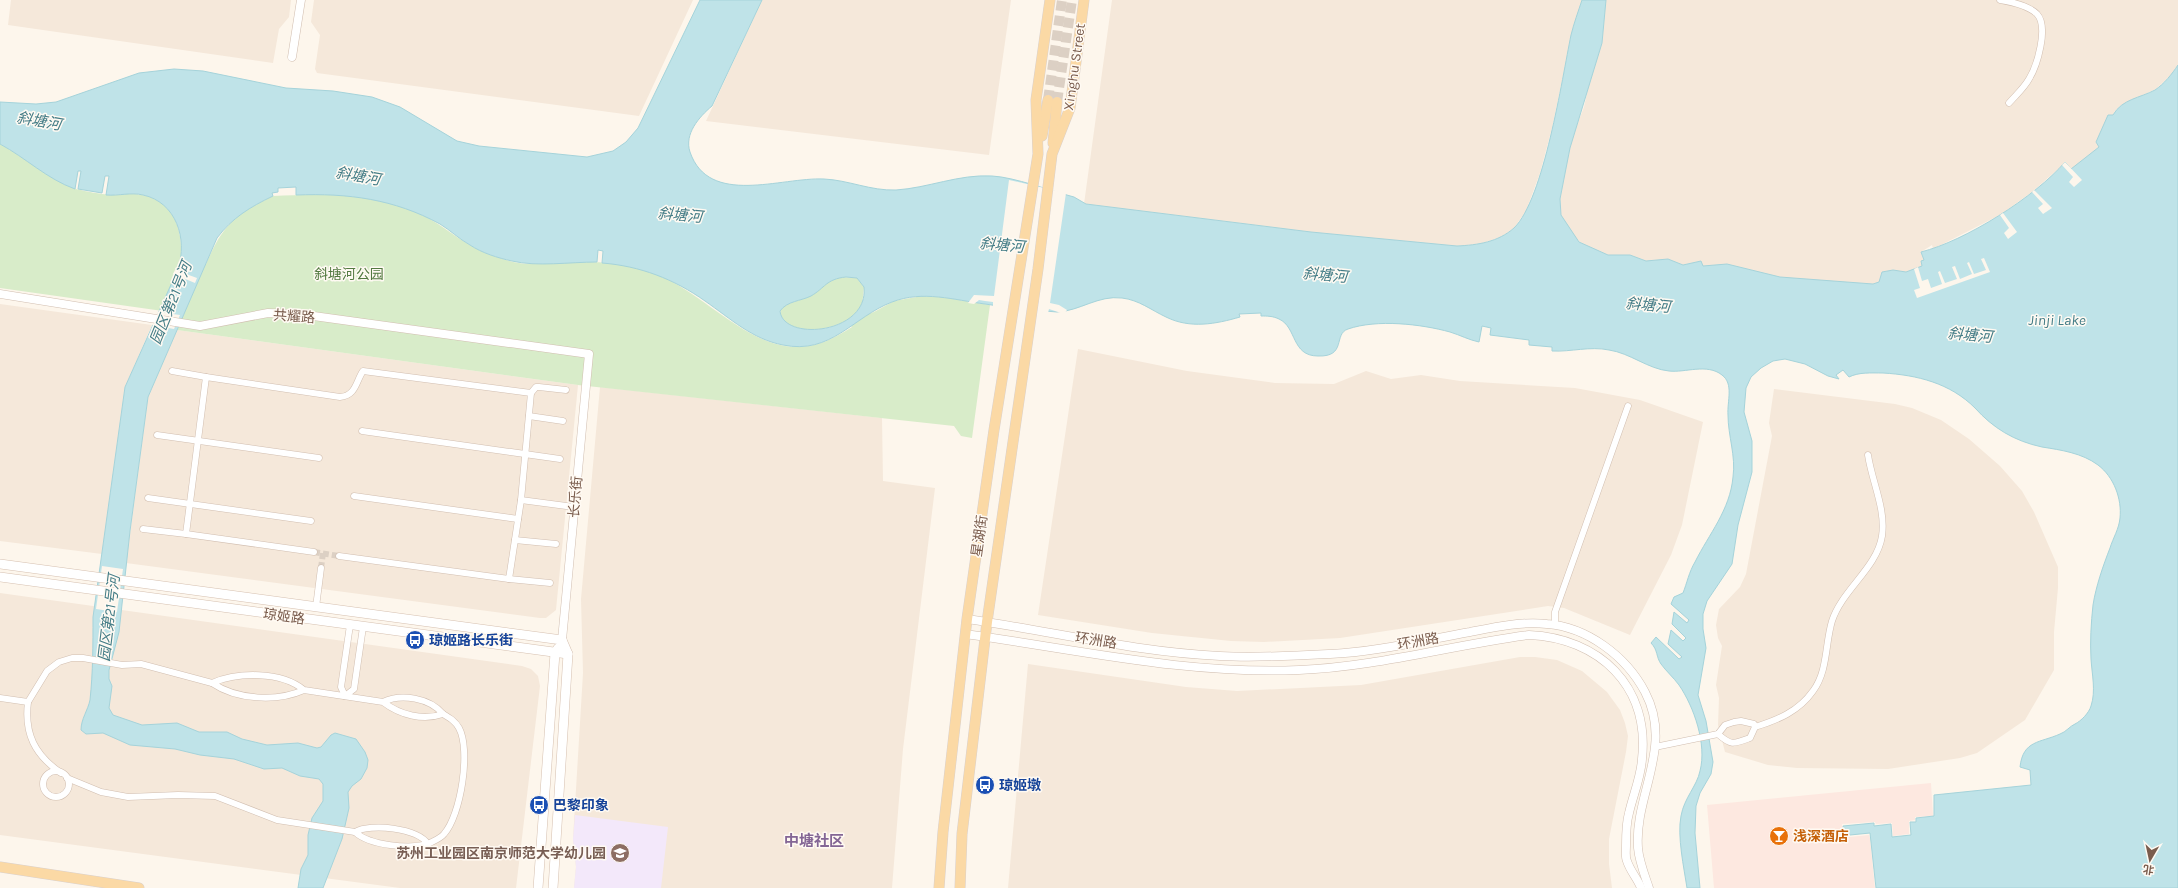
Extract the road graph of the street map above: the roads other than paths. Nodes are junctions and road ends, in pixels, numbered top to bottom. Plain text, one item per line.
1 (301, 0) edge
2 (1050, 0) edge
3 (1084, 0) edge
4 (2000, 0) edge
5 (292, 57) dead end
6 (2009, 103) dead end
7 (1038, 154) junction
8 (1052, 154) junction
9 (1032, 186) joint
10 (1048, 190) joint
11 (0, 294) edge
12 (589, 354) joint
13 (172, 371) dead end
14 (206, 376) junction
15 (566, 390) dead end
16 (531, 393) junction
17 (1628, 406) dead end
18 (529, 416) junction
19 (563, 421) dead end
20 (362, 431) dead end
21 (157, 435) dead end
22 (198, 441) junction
23 (525, 455) junction
24 (1868, 456) dead end
25 (319, 458) dead end
26 (560, 459) dead end
27 (354, 496) dead end
28 (148, 498) dead end
29 (521, 500) junction
30 (190, 504) junction
31 (574, 507) junction
32 (518, 519) junction
33 (311, 521) dead end
34 (143, 529) dead end
35 (186, 534) junction
36 (515, 540) junction
37 (556, 544) dead end
38 (314, 552) tunnel mouth
39 (339, 556) tunnel mouth
40 (0, 564) edge
41 (321, 568) tunnel mouth
42 (0, 577) edge
43 (509, 579) junction
44 (550, 583) dead end
45 (316, 607) junction
46 (967, 619) junction
47 (987, 622) junction
48 (350, 625) junction
49 (1555, 625) junction
50 (363, 627) junction
51 (965, 634) junction
52 (986, 637) junction
53 (562, 640) junction
54 (555, 653) junction
55 (568, 654) junction
56 (212, 683) junction
57 (304, 690) junction
58 (346, 696) junction
59 (0, 698) edge
60 (28, 702) junction
61 (383, 702) junction
62 (443, 714) junction
63 (1755, 727) junction
64 (1716, 735) junction
65 (1655, 747) junction
66 (61, 773) junction
67 (67, 778) junction
68 (355, 832) junction
69 (428, 844) junction
70 (0, 867) edge
71 (1642, 878) junction
72 (139, 888) edge
73 (538, 888) edge
74 (553, 888) edge
75 (939, 888) edge
76 (960, 888) edge
77 (1641, 888) edge
78 (1649, 888) edge

1 - 5 street
2 - 7 main road, Xinghu Street
3 - 8 main road, Xinghu Street
4 - 6 street
7 - 8 main road, Xinghu Street
7 - 9 main road, Xinghu Street
8 - 10 main road, Xinghu Street
9 - 46 main road, 星湖街
10 - 47 main road, 星湖街
11 - 12 street, 共耀路
12 - 31 street, 长乐街
13 - 14 street
14 - 16 street
14 - 22 street
15 - 16 street
16 - 18 street
17 - 49 street
18 - 19 street
18 - 23 street
20 - 23 street
21 - 22 street
22 - 25 street
22 - 30 street
23 - 26 street
23 - 29 street
24 - 63 street
27 - 32 street
28 - 30 street
29 - 31 street
29 - 32 street
30 - 33 street
30 - 35 street
31 - 53 street, 长乐街
32 - 36 street
34 - 35 street
35 - 38 street
36 - 37 street
36 - 43 street
39 - 43 street
40 - 45 main road, 琼姬路
41 - 45 street
42 - 48 main road, 琼姬路
43 - 44 street
45 - 53 main road, 琼姬路
46 - 47 street, 环洲路
46 - 51 main road, 星湖街
47 - 49 street, 环洲路
47 - 52 main road, 星湖街
48 - 50 main road, 琼姬路
48 - 58 street
49 - 65 street, 环洲路
50 - 54 main road, 琼姬路
50 - 58 street
51 - 52 street, 环洲路
51 - 75 main road, 星湖街
52 - 71 street, 环洲路
52 - 76 main road, 星湖街
53 - 54 main road, 长乐街
53 - 55 main road, 长乐街
54 - 55 main road, 琼姬路
54 - 73 main road, 长乐街
55 - 74 main road, 长乐街
56 - 57 street
56 - 57 street
56 - 60 street
57 - 58 street
58 - 61 street
59 - 60 street
60 - 66 street
61 - 62 street
61 - 62 street
62 - 69 street
63 - 64 street
63 - 64 street
64 - 65 street
65 - 71 street, 环洲路
66 - 67 street
66 - 67 street
67 - 68 street
68 - 69 street
68 - 69 street
70 - 72 main road
71 - 77 street, 环洲路
71 - 78 street, 环洲路

